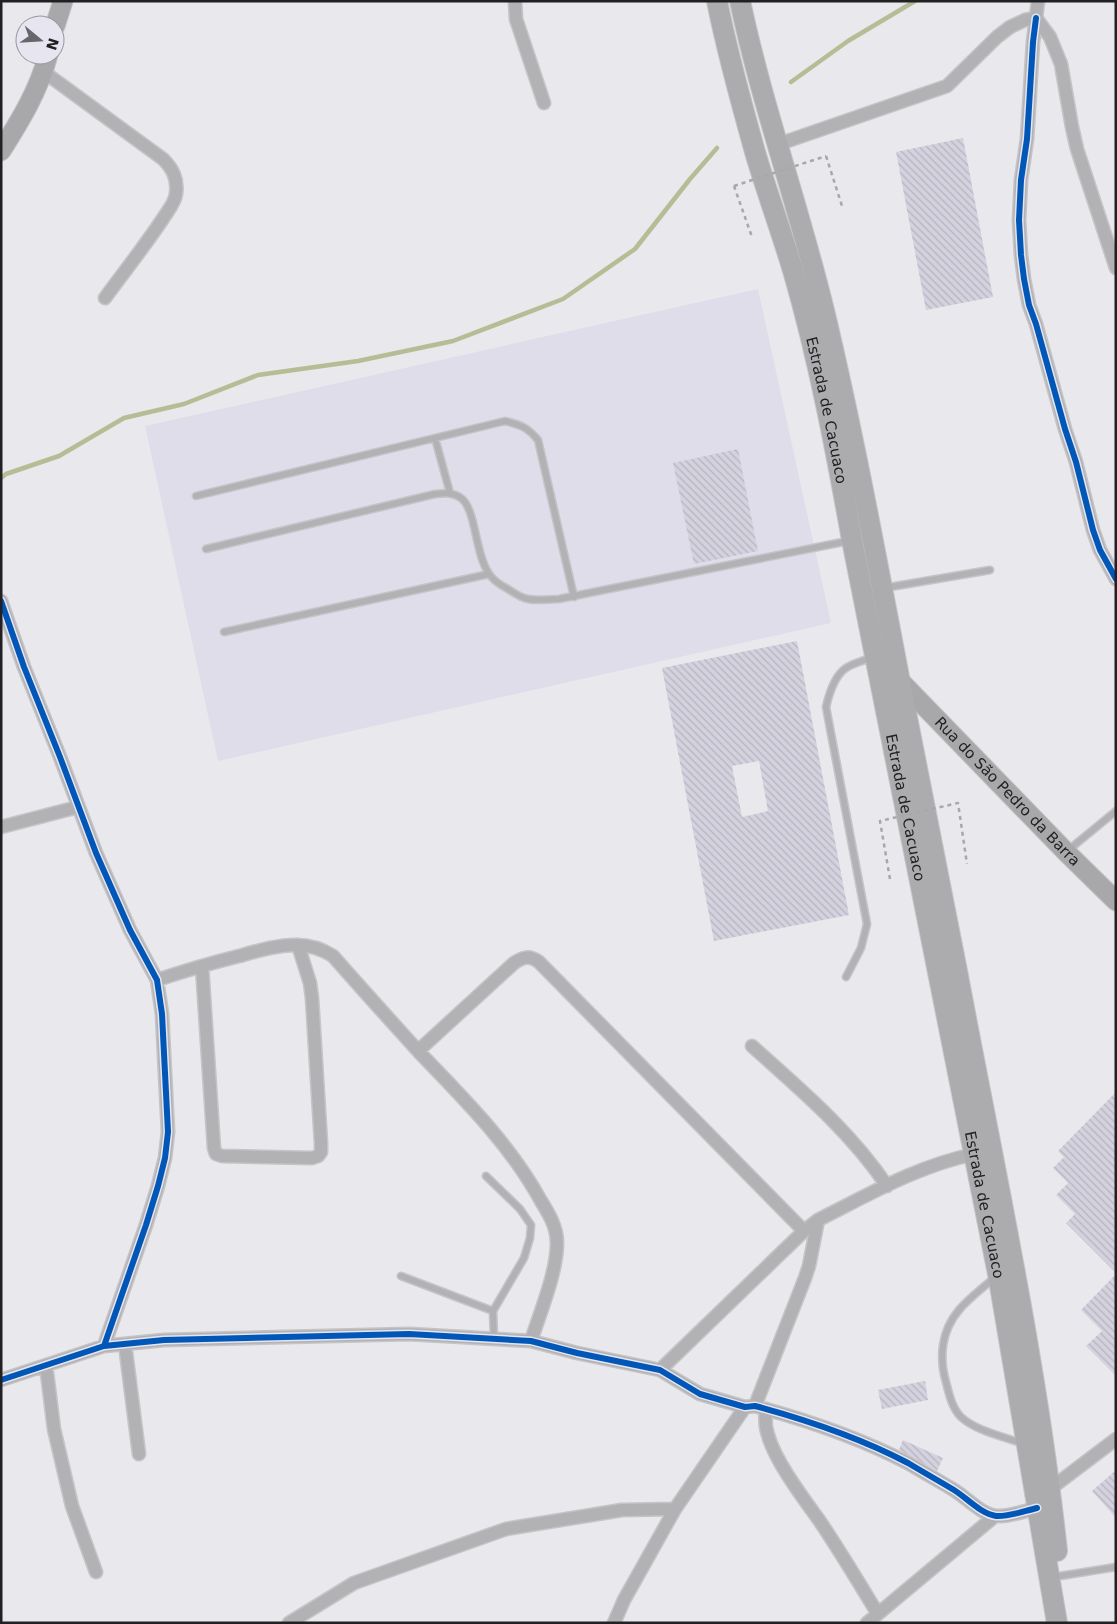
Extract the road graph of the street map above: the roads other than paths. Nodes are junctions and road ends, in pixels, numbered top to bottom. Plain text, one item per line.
1 (62, 1) edge
2 (515, 1) edge
3 (717, 1) edge
4 (740, 1) edge
5 (1038, 1) edge
6 (58, 15) edge
7 (1036, 18) junction
8 (46, 65) edge
9 (47, 65) edge
10 (544, 103) dead end
11 (776, 145) junction
12 (1, 151) edge
13 (1116, 268) edge
14 (105, 298) dead end
15 (435, 438) junction
16 (450, 493) junction
17 (196, 496) dead end
18 (852, 540) junction
19 (206, 549) dead end
20 (990, 570) dead end
21 (489, 574) junction
22 (1116, 579) edge
23 (883, 589) junction
24 (574, 597) junction
25 (1, 602) edge
26 (224, 632) dead end
27 (875, 656) junction
28 (900, 680) junction
29 (78, 807) junction
30 (1116, 811) edge
31 (1, 827) edge
32 (1066, 852) junction
33 (1116, 900) edge
34 (298, 945) junction
35 (202, 966) junction
36 (846, 977) dead end
37 (157, 980) junction
38 (752, 1046) dead end
39 (418, 1051) junction
40 (975, 1154) junction
41 (486, 1176) dead end
42 (887, 1186) junction
43 (818, 1220) junction
44 (804, 1231) junction
45 (998, 1274) junction
46 (401, 1276) dead end
47 (493, 1311) junction
48 (494, 1339) junction
49 (530, 1341) junction
50 (126, 1344) junction
51 (104, 1346) junction
52 (46, 1365) junction
53 (660, 1370) junction
54 (1, 1380) edge
55 (755, 1407) junction
56 (1116, 1439) edge
57 (1026, 1446) junction
58 (139, 1454) dead end
59 (1050, 1489) junction
60 (1037, 1508) junction
61 (675, 1509) junction
62 (995, 1516) junction
63 (1116, 1567) edge
64 (96, 1572) dead end
65 (1060, 1576) junction
66 (878, 1614) junction
67 (289, 1623) edge
68 (614, 1623) edge
69 (867, 1623) edge
70 (1057, 1623) edge
71 (1069, 1623) edge

1 - 6 street
2 - 10 street
3 - 18 main road, Estrada de Cacuaco
4 - 11 main road, Estrada de Cacuaco
5 - 7 street
7 - 11 street
7 - 13 street
7 - 22 street
8 - 12 street
9 - 14 street
11 - 23 main road, Estrada de Cacuaco
15 - 16 lane
15 - 17 lane
15 - 24 lane
16 - 19 lane
16 - 21 lane
18 - 24 lane
18 - 27 main road, Estrada de Cacuaco
20 - 23 lane
21 - 24 lane
21 - 26 lane
23 - 28 main road, Estrada de Cacuaco
25 - 29 street
27 - 36 lane
27 - 40 main road, Estrada de Cacuaco
28 - 32 street, Rua do São Pedro da Barra
28 - 59 main road, Estrada de Cacuaco
29 - 31 street
29 - 37 street
30 - 32 lane
32 - 33 street, Rua do São Pedro da Barra
34 - 35 street
34 - 35 street
34 - 39 street
35 - 37 street
37 - 51 street
38 - 42 street
39 - 44 street
39 - 49 street
40 - 42 street
40 - 45 main road, Estrada de Cacuaco
41 - 47 lane
42 - 43 street
43 - 44 street
43 - 55 street
44 - 53 street
45 - 57 main road, Estrada de Cacuaco
45 - 57 lane
46 - 47 lane
47 - 48 lane
48 - 49 street
48 - 50 street
49 - 53 street
50 - 51 street
50 - 58 street
51 - 52 street
52 - 54 street
52 - 64 street
53 - 55 street
55 - 61 street
55 - 62 street
55 - 66 street
56 - 59 street
57 - 60 main road, Estrada de Cacuaco
59 - 65 main road, Estrada de Cacuaco
60 - 62 street
60 - 70 main road, Estrada de Cacuaco
61 - 67 street
61 - 68 street
62 - 66 street
63 - 65 lane
65 - 71 main road, Estrada de Cacuaco
66 - 69 street

